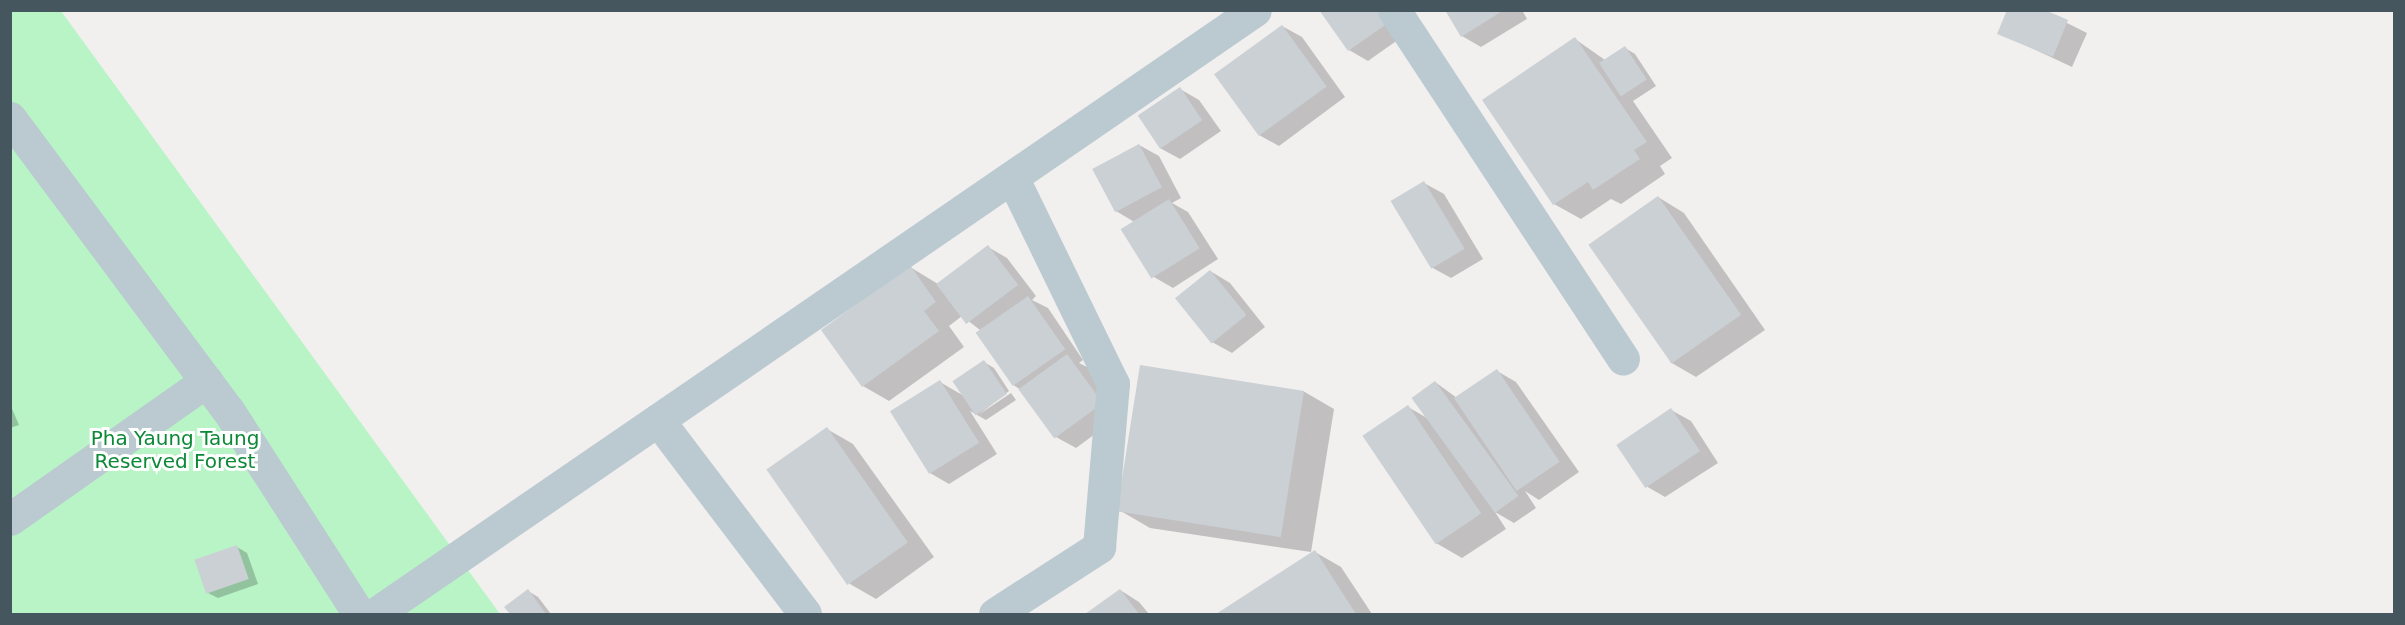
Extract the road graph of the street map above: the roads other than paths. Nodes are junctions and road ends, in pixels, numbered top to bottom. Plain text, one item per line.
1 (1255, 10) edge
2 (1394, 10) edge
3 (10, 118) edge
4 (1012, 177) junction
5 (1623, 359) dead end
6 (206, 381) junction
7 (658, 420) junction
8 (17, 504) edge
9 (359, 615) edge
10 (375, 615) edge
11 (805, 615) edge
12 (995, 615) edge

1 - 4 street
2 - 5 street
3 - 6 street
4 - 7 street
4 - 12 street
6 - 8 street
6 - 9 street
7 - 10 street
7 - 11 street

